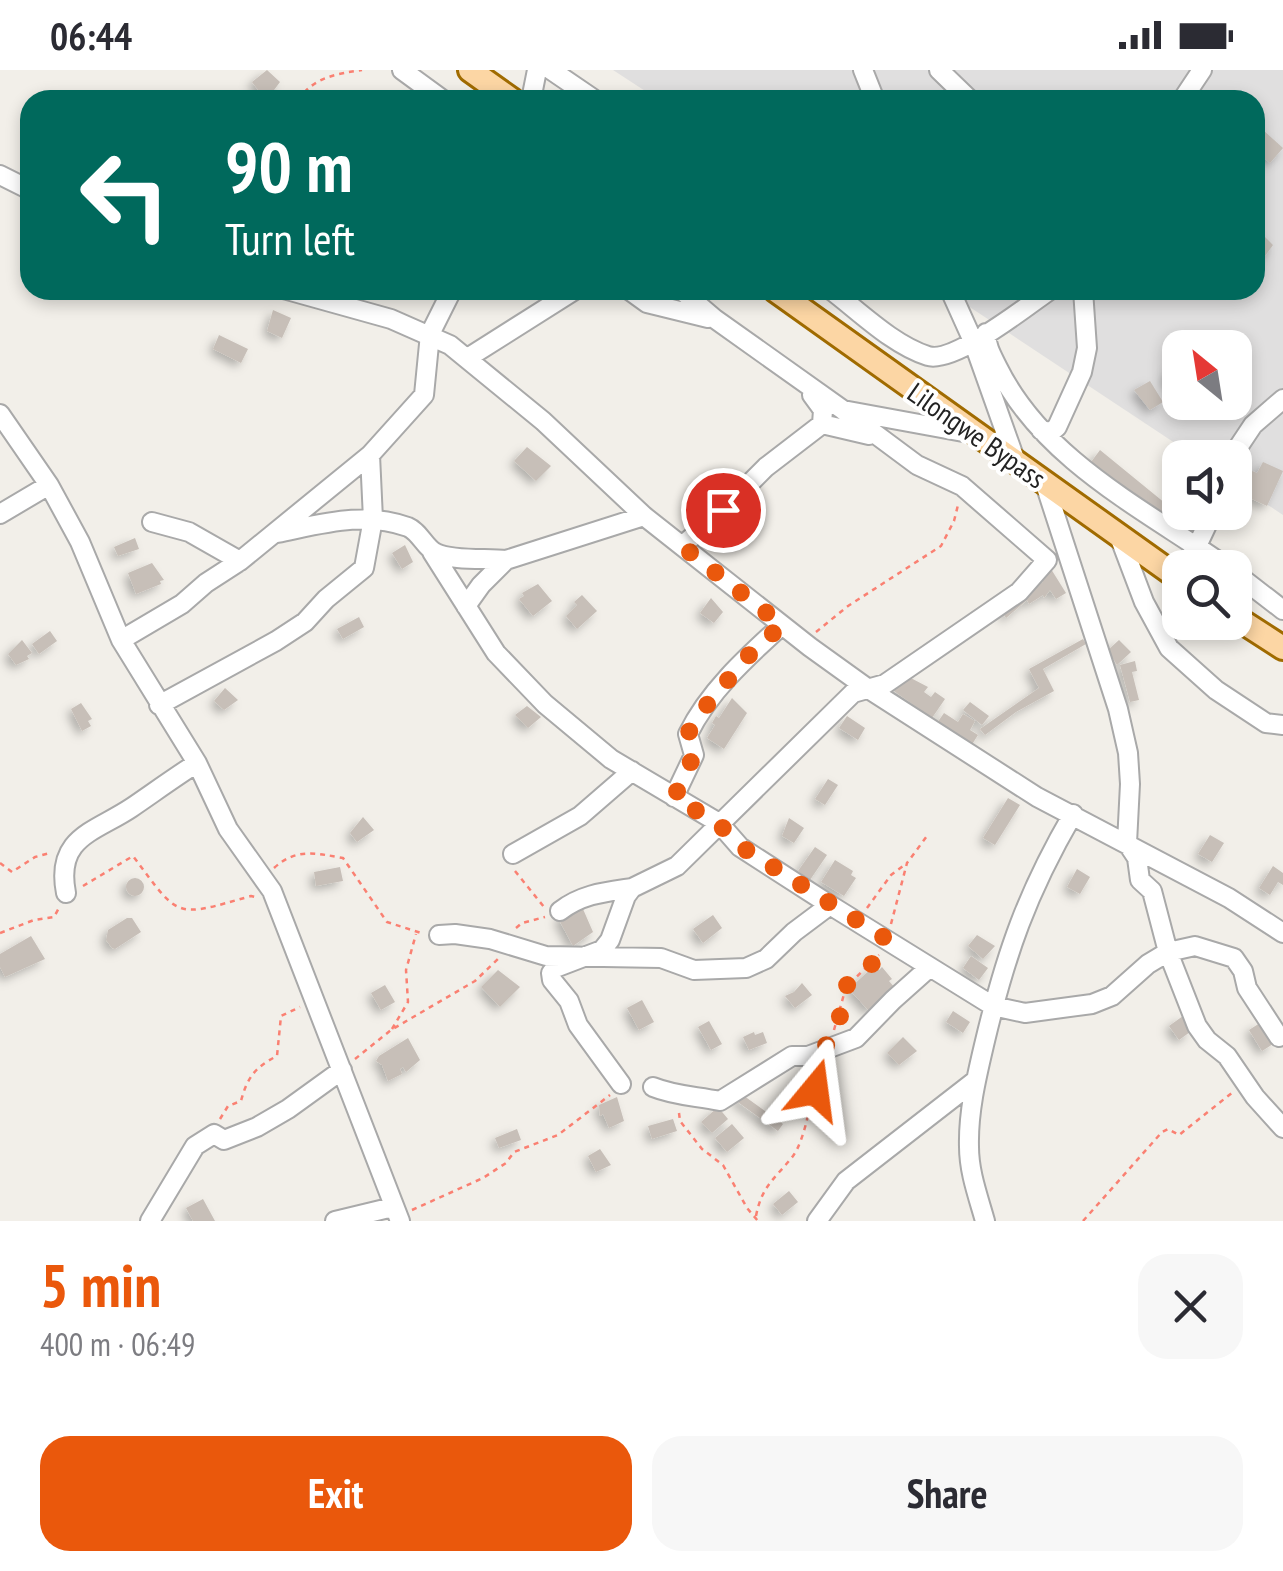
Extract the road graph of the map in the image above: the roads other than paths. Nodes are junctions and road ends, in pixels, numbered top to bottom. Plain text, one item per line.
1 (402, 70) edge
2 (470, 70) edge
3 (551, 70) edge
4 (939, 70) edge
5 (429, 90) edge
6 (498, 90) edge
7 (580, 90) edge
8 (960, 90) edge
9 (327, 300) edge
10 (447, 300) edge
11 (559, 300) edge
12 (643, 300) edge
13 (693, 300) edge
14 (789, 300) edge
15 (844, 300) edge
16 (956, 300) edge
17 (1035, 300) edge
18 (1083, 300) edge
19 (715, 319) junction
20 (430, 334) junction
21 (980, 337) junction
22 (468, 358) junction
23 (806, 386) junction
24 (1283, 399) edge
25 (843, 410) junction
26 (0, 414) edge
27 (822, 424) junction
28 (1040, 430) junction
29 (974, 434) junction
30 (879, 437) junction
31 (1243, 440) edge
32 (370, 456) junction
33 (1017, 465) junction
34 (1045, 484) junction
35 (50, 485) junction
36 (0, 514) edge
37 (644, 516) junction
38 (373, 519) junction
39 (152, 522) dead end
40 (1205, 530) edge
41 (273, 534) junction
42 (1119, 536) junction
43 (682, 546) junction
44 (1197, 546) junction
45 (1195, 550) edge
46 (1203, 550) edge
47 (432, 552) junction
48 (506, 560) junction
49 (240, 561) junction
50 (1162, 563) edge
51 (1252, 586) edge
52 (466, 606) junction
53 (1283, 610) edge
54 (782, 625) junction
55 (1252, 628) edge
56 (121, 640) junction
57 (1283, 648) edge
58 (867, 688) junction
59 (159, 704) junction
60 (1283, 725) edge
61 (197, 763) junction
62 (632, 772) junction
63 (674, 798) junction
64 (1073, 814) junction
65 (718, 823) junction
66 (1128, 843) junction
67 (513, 854) road end
68 (632, 888) junction
69 (66, 893) road end
70 (830, 905) junction
71 (560, 910) dead end
72 (1283, 934) edge
73 (440, 935) road end
74 (1168, 952) junction
75 (584, 958) junction
76 (930, 967) junction
77 (993, 1006) junction
78 (1278, 1037) dead end
79 (342, 1070) junction
80 (976, 1080) junction
81 (621, 1084) road end
82 (652, 1087) dead end
83 (1283, 1128) edge
84 (397, 1213) edge
85 (150, 1221) edge
86 (335, 1221) edge
87 (817, 1221) edge
88 (985, 1221) edge

1 - 5 street
2 - 6 main road
3 - 7 street
4 - 8 street
9 - 20 street
10 - 20 street
11 - 22 street
12 - 19 street
13 - 19 street
14 - 29 main road, Lilongwe Bypass
15 - 21 street
16 - 21 street
17 - 21 street
18 - 28 street
19 - 23 street
20 - 22 street
20 - 32 street
21 - 28 street
21 - 33 street
22 - 37 street
23 - 25 street
23 - 27 street
24 - 31 street
25 - 29 street
25 - 30 street
26 - 35 street
27 - 30 street
27 - 43 street
28 - 44 street
29 - 33 main road, Lilongwe Bypass
30 - 58 street
32 - 38 street
32 - 41 street
33 - 34 main road, Lilongwe Bypass
34 - 42 main road, Lilongwe Bypass
34 - 66 street
35 - 36 street
35 - 56 street
37 - 43 street
37 - 48 street
38 - 41 street
38 - 47 street
38 - 59 street
39 - 49 street
40 - 44 street
41 - 49 street
42 - 50 main road, Lilongwe Bypass
42 - 60 street
43 - 54 street
44 - 45 street
44 - 46 street
47 - 48 street
47 - 52 street
48 - 52 street
49 - 56 street
51 - 53 street
52 - 62 street
54 - 58 street
54 - 63 street
55 - 57 main road
56 - 59 street
58 - 64 street
58 - 65 street
59 - 61 street
61 - 69 street
61 - 79 street
62 - 63 street
62 - 67 street
63 - 65 street
64 - 66 street
64 - 77 street
65 - 68 street
65 - 70 street
66 - 72 street
66 - 74 street
68 - 71 street
68 - 75 street
70 - 75 street
70 - 76 street
73 - 75 street
74 - 77 street
74 - 78 street
74 - 83 street
75 - 81 street
76 - 77 street
76 - 82 street
77 - 80 street
79 - 84 street
79 - 85 street
80 - 87 street
80 - 88 street
84 - 86 street

